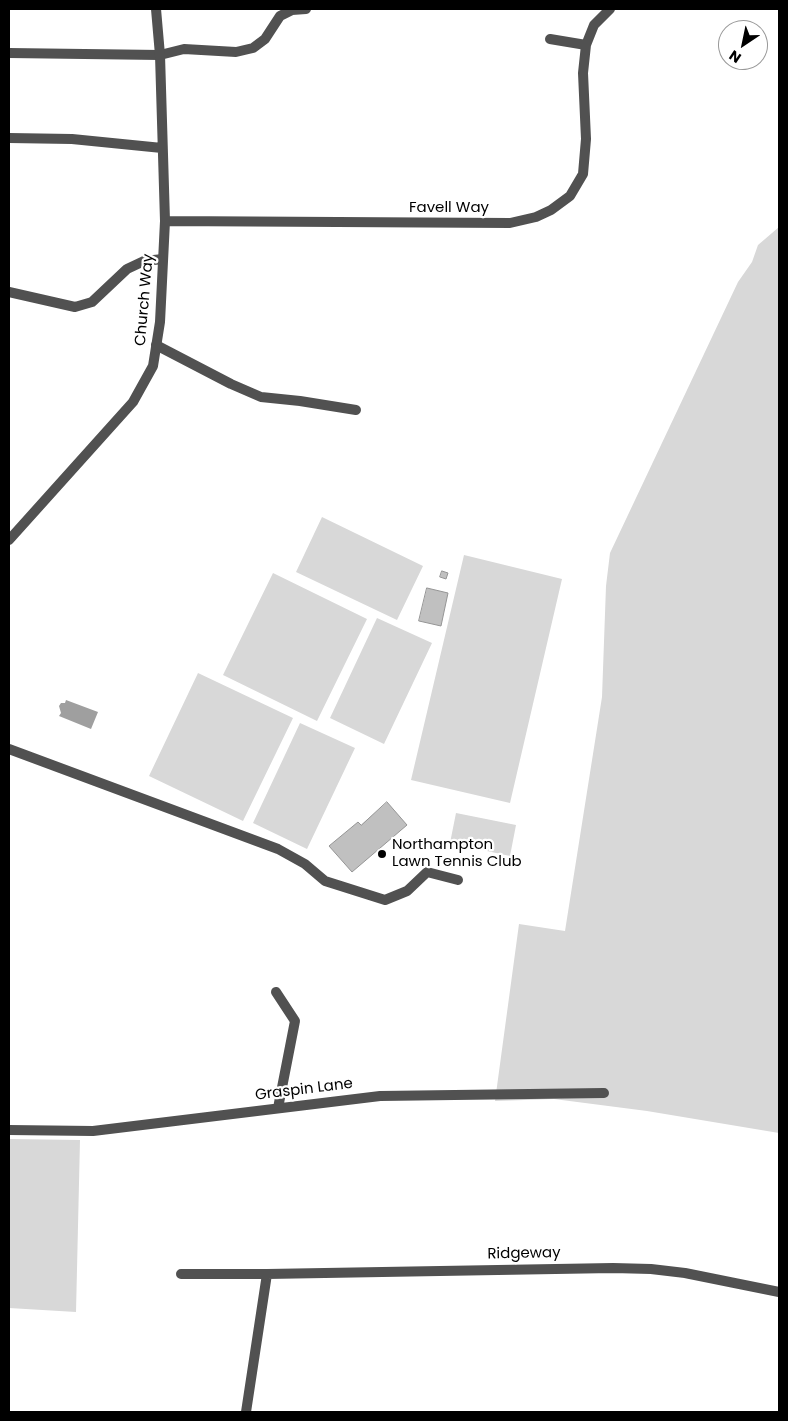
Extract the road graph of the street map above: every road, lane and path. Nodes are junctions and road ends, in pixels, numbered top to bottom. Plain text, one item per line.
1 (156, 9) edge
2 (306, 9) edge
3 (610, 9) edge
4 (550, 39) dead end
5 (586, 45) junction
6 (9, 53) edge
7 (160, 56) junction
8 (9, 138) edge
9 (162, 148) junction
10 (165, 221) junction
11 (163, 259) junction
12 (9, 292) edge
13 (156, 345) junction
14 (356, 410) dead end
15 (9, 540) edge
16 (9, 749) edge
17 (458, 880) dead end
18 (276, 992) dead end
19 (604, 1093) dead end
20 (278, 1108) junction
21 (9, 1130) edge
22 (181, 1274) dead end
23 (267, 1274) junction
24 (779, 1292) edge
25 (246, 1412) edge

1 - 7 street, Church Way
2 - 7 street
3 - 5 street, Favell Way
4 - 5 street
5 - 10 street, Favell Way
6 - 7 street
7 - 9 street, Church Way
8 - 9 street
9 - 10 street, Church Way
10 - 11 street, Church Way
11 - 12 street
11 - 13 street, Church Way
13 - 14 street
13 - 15 street, Church Way
16 - 17 street
18 - 20 street
19 - 20 street, Graspin Lane
20 - 21 street, Graspin Lane
22 - 23 street, Ridgeway
23 - 24 street, Ridgeway
23 - 25 street

